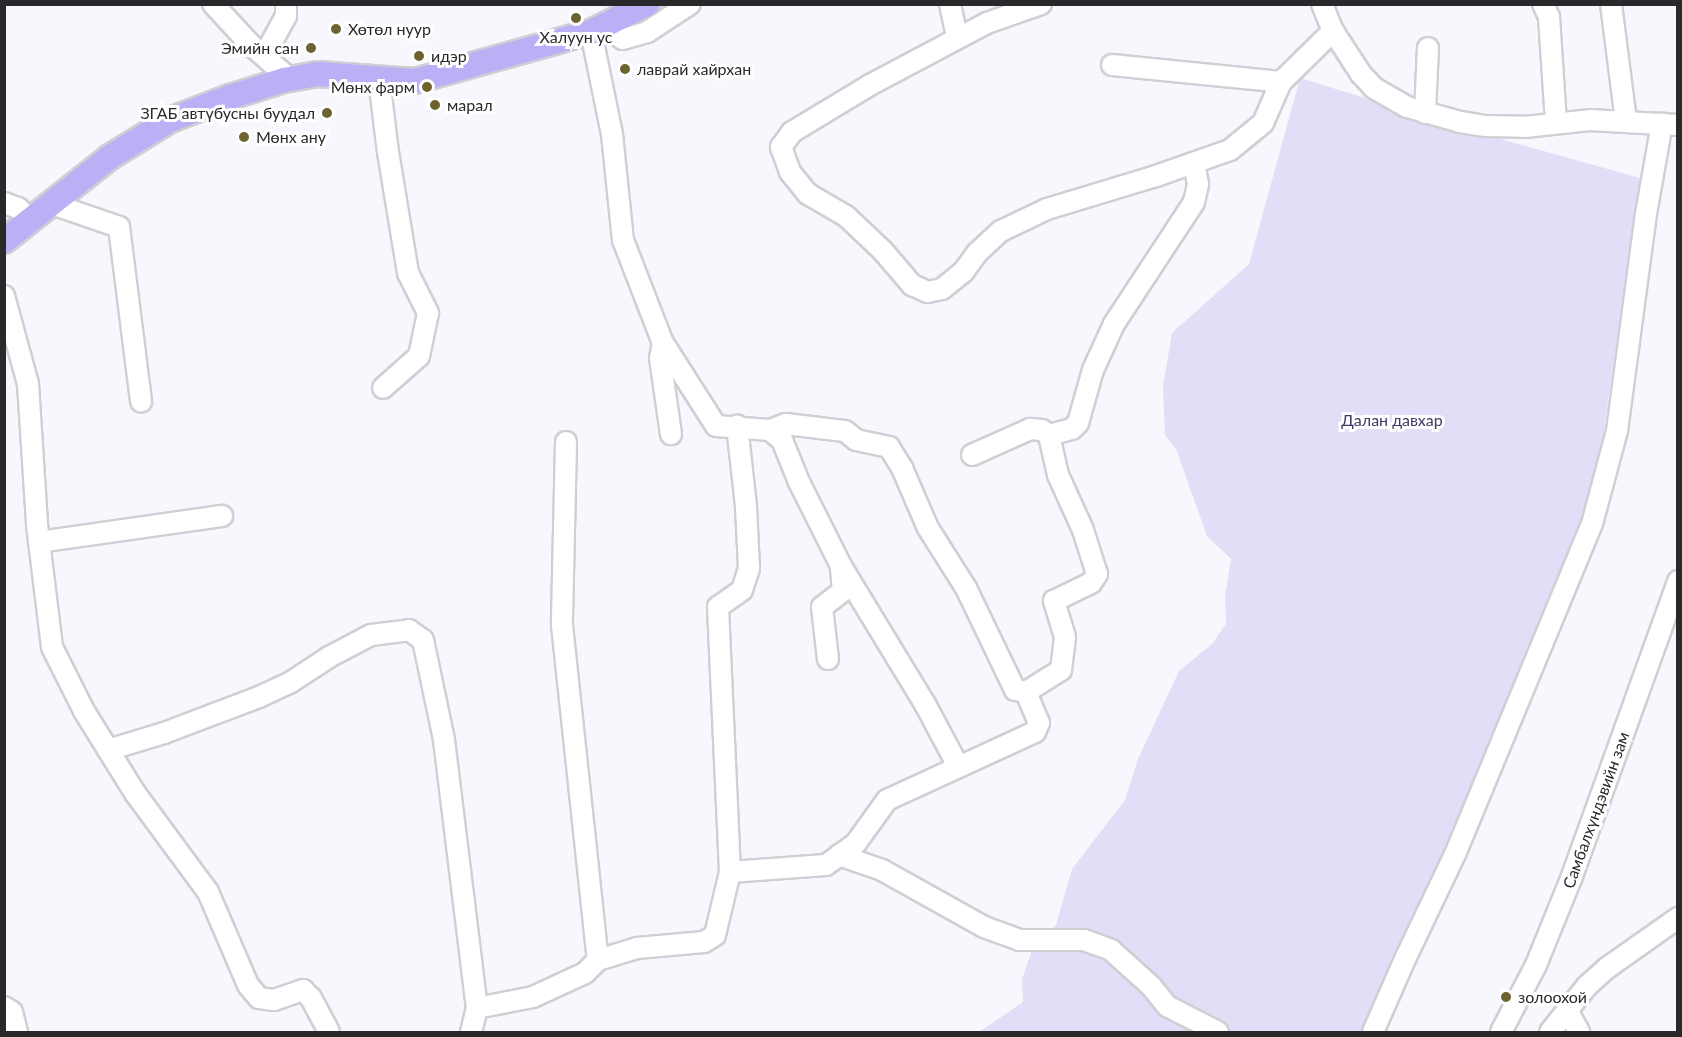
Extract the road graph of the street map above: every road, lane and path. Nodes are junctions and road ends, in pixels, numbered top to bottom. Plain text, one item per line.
1 (213, 4) edge
2 (286, 4) edge
3 (647, 4) edge
4 (690, 4) edge
5 (950, 4) edge
6 (1041, 4) edge
7 (1322, 4) edge
8 (1543, 4) edge
9 (1611, 4) edge
10 (601, 27) junction
11 (1333, 31) junction
12 (957, 37) junction
13 (1428, 48) dead end
14 (264, 56) junction
15 (1112, 65) dead end
16 (290, 79) junction
17 (379, 80) junction
18 (1281, 82) junction
19 (1425, 113) junction
20 (1556, 122) junction
21 (1626, 122) junction
22 (1670, 124) edge
23 (1194, 164) junction
24 (4, 193) edge
25 (52, 204) junction
26 (18, 210) edge
27 (4, 241) edge
28 (4, 296) edge
29 (663, 343) junction
30 (383, 388) dead end
31 (141, 402) dead end
32 (737, 426) junction
33 (770, 430) junction
34 (671, 434) dead end
35 (1049, 435) junction
36 (566, 442) dead end
37 (972, 455) dead end
38 (222, 516) dead end
39 (39, 542) junction
40 (841, 566) junction
41 (1677, 581) edge
42 (828, 659) dead end
43 (1026, 692) junction
44 (108, 750) junction
45 (958, 766) junction
46 (839, 855) junction
47 (730, 872) junction
48 (1677, 919) edge
49 (598, 960) junction
50 (4, 1007) edge
51 (477, 1008) junction
52 (1567, 1010) junction
53 (17, 1032) edge
54 (329, 1032) edge
55 (471, 1032) edge
56 (1218, 1032) edge
57 (1373, 1032) edge
58 (1501, 1032) edge
59 (1550, 1032) edge
60 (1579, 1032) edge

1 - 14 street
2 - 14 street
3 - 10 main road
4 - 10 street
5 - 12 street
6 - 12 street
7 - 11 street
8 - 20 street
9 - 21 street
10 - 17 main road
10 - 29 street
11 - 18 street
11 - 19 street
12 - 23 street
13 - 19 street
14 - 16 street
15 - 18 street
16 - 17 main road
16 - 25 main road
17 - 30 street
18 - 23 street
19 - 20 street
20 - 21 street
21 - 22 street
22 - 57 street
23 - 35 street
24 - 26 street
25 - 26 main road
25 - 31 street
26 - 27 main road
28 - 39 street
29 - 32 street
29 - 34 street
32 - 33 street
32 - 47 street
33 - 40 street
33 - 43 street
35 - 37 street
35 - 43 street
36 - 49 street
38 - 39 street
39 - 44 street
40 - 42 street
40 - 45 street
41 - 58 street, Самбалхүндэвийн зам
43 - 45 street
44 - 51 street
44 - 54 street
45 - 46 street
46 - 47 street
46 - 56 street
47 - 49 street
48 - 52 street
49 - 51 street
50 - 53 street
51 - 55 street
52 - 59 street
52 - 60 street

